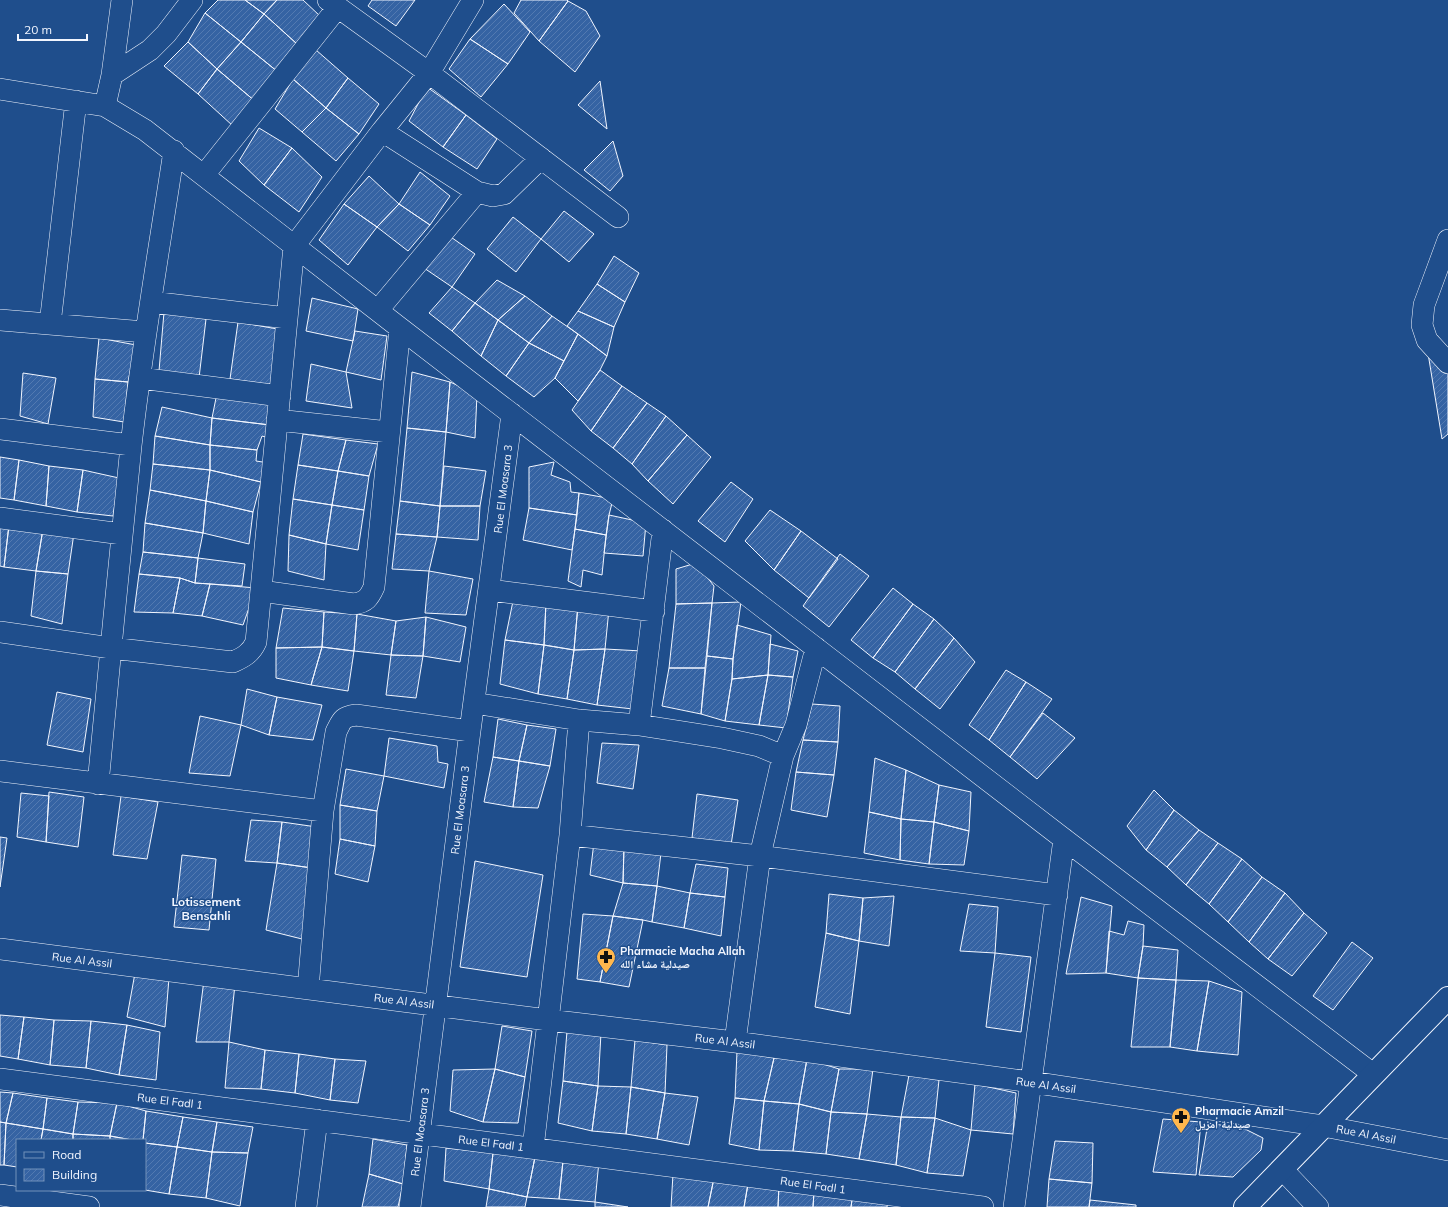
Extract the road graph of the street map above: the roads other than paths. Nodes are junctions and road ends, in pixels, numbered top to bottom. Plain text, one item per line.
1 (122, 0) edge
2 (192, 0) edge
3 (473, 0) edge
4 (333, 3) edge
5 (429, 73) junction
6 (112, 75) junction
7 (0, 89) edge
8 (76, 101) junction
9 (106, 106) junction
10 (382, 131) junction
11 (174, 151) junction
12 (541, 158) junction
13 (204, 175) junction
14 (477, 192) junction
15 (618, 217) dead end
16 (1448, 240) edge
17 (294, 246) junction
18 (151, 302) junction
19 (378, 310) junction
20 (287, 318) junction
21 (0, 320) edge
22 (50, 324) junction
23 (400, 328) junction
24 (145, 332) junction
25 (1448, 363) edge
26 (140, 378) junction
27 (280, 396) junction
28 (512, 414) junction
29 (278, 420) junction
30 (0, 429) edge
31 (389, 432) junction
32 (131, 445) junction
33 (0, 518) edge
34 (663, 530) junction
35 (122, 534) junction
36 (490, 590) junction
37 (261, 591) junction
38 (654, 611) junction
39 (0, 632) edge
40 (111, 648) junction
41 (816, 648) junction
42 (474, 703) junction
43 (579, 720) junction
44 (639, 725) junction
45 (470, 730) junction
46 (783, 756) junction
47 (0, 771) edge
48 (98, 784) junction
49 (322, 811) junction
50 (570, 835) junction
51 (1064, 839) junction
52 (760, 856) junction
53 (1057, 895) junction
54 (0, 949) edge
55 (308, 989) junction
56 (1448, 998) edge
57 (436, 1006) junction
58 (548, 1020) junction
59 (735, 1042) junction
60 (1373, 1074) junction
61 (0, 1079) edge
62 (1031, 1082) junction
63 (317, 1120) junction
64 (1323, 1126) junction
65 (420, 1134) junction
66 (533, 1148) junction
67 (1448, 1150) edge
68 (1282, 1169) junction
69 (0, 1195) edge
70 (904, 1202) edge
71 (89, 1207) edge
72 (306, 1207) edge
73 (410, 1207) edge
74 (983, 1207) edge
75 (1014, 1207) edge
76 (1245, 1207) edge
77 (1318, 1207) edge

1 - 6 street
2 - 6 street
3 - 5 street
4 - 5 street
4 - 13 street
5 - 10 street
5 - 12 street
6 - 9 street
7 - 8 street
8 - 9 street
8 - 22 street
9 - 11 street
10 - 14 street
10 - 17 street
11 - 13 street
11 - 18 street
12 - 14 street
12 - 15 street
13 - 17 street
14 - 19 street
16 - 25 street
17 - 19 street
17 - 20 street
18 - 20 street
18 - 24 street
19 - 23 street
20 - 27 street
21 - 22 street
22 - 24 street
23 - 28 street
23 - 31 street
24 - 26 street
26 - 27 street
26 - 32 street
27 - 29 street
28 - 34 street
28 - 36 street, Rue El Moasara 3
29 - 31 street
29 - 37 street
30 - 32 street
31 - 37 street
32 - 35 street
33 - 35 street
34 - 38 street
34 - 41 street
35 - 40 street
36 - 38 street
36 - 42 street, Rue El Moasara 3
37 - 40 street
38 - 44 street
39 - 40 street
40 - 48 street
41 - 46 street
41 - 51 street
42 - 43 street
42 - 45 street, Rue El Moasara 3
43 - 44 street
43 - 50 street
44 - 46 street
45 - 49 street
45 - 57 street, Rue El Moasara 3
46 - 52 street
47 - 48 street
48 - 49 street
49 - 55 street
50 - 52 street
50 - 58 street
51 - 53 street
51 - 60 street
52 - 53 street
52 - 59 street
53 - 62 street
54 - 55 street, Rue Al Assil
55 - 57 street, Rue Al Assil
56 - 60 street
57 - 58 street, Rue Al Assil
57 - 65 street, Rue El Moasara 3
58 - 59 street, Rue Al Assil
58 - 66 street
59 - 62 street, Rue Al Assil
60 - 64 street
61 - 63 street, Rue El Fadl 1
62 - 64 street, Rue Al Assil
62 - 75 street
63 - 65 street, Rue El Fadl 1
63 - 72 street
64 - 67 street, Rue Al Assil
64 - 68 street
65 - 66 street, Rue El Fadl 1
65 - 73 street, Rue El Moasara 3
66 - 70 street, Rue El Fadl 1
68 - 76 street
68 - 77 street
69 - 71 street
70 - 74 street, Rue El Fadl 1

